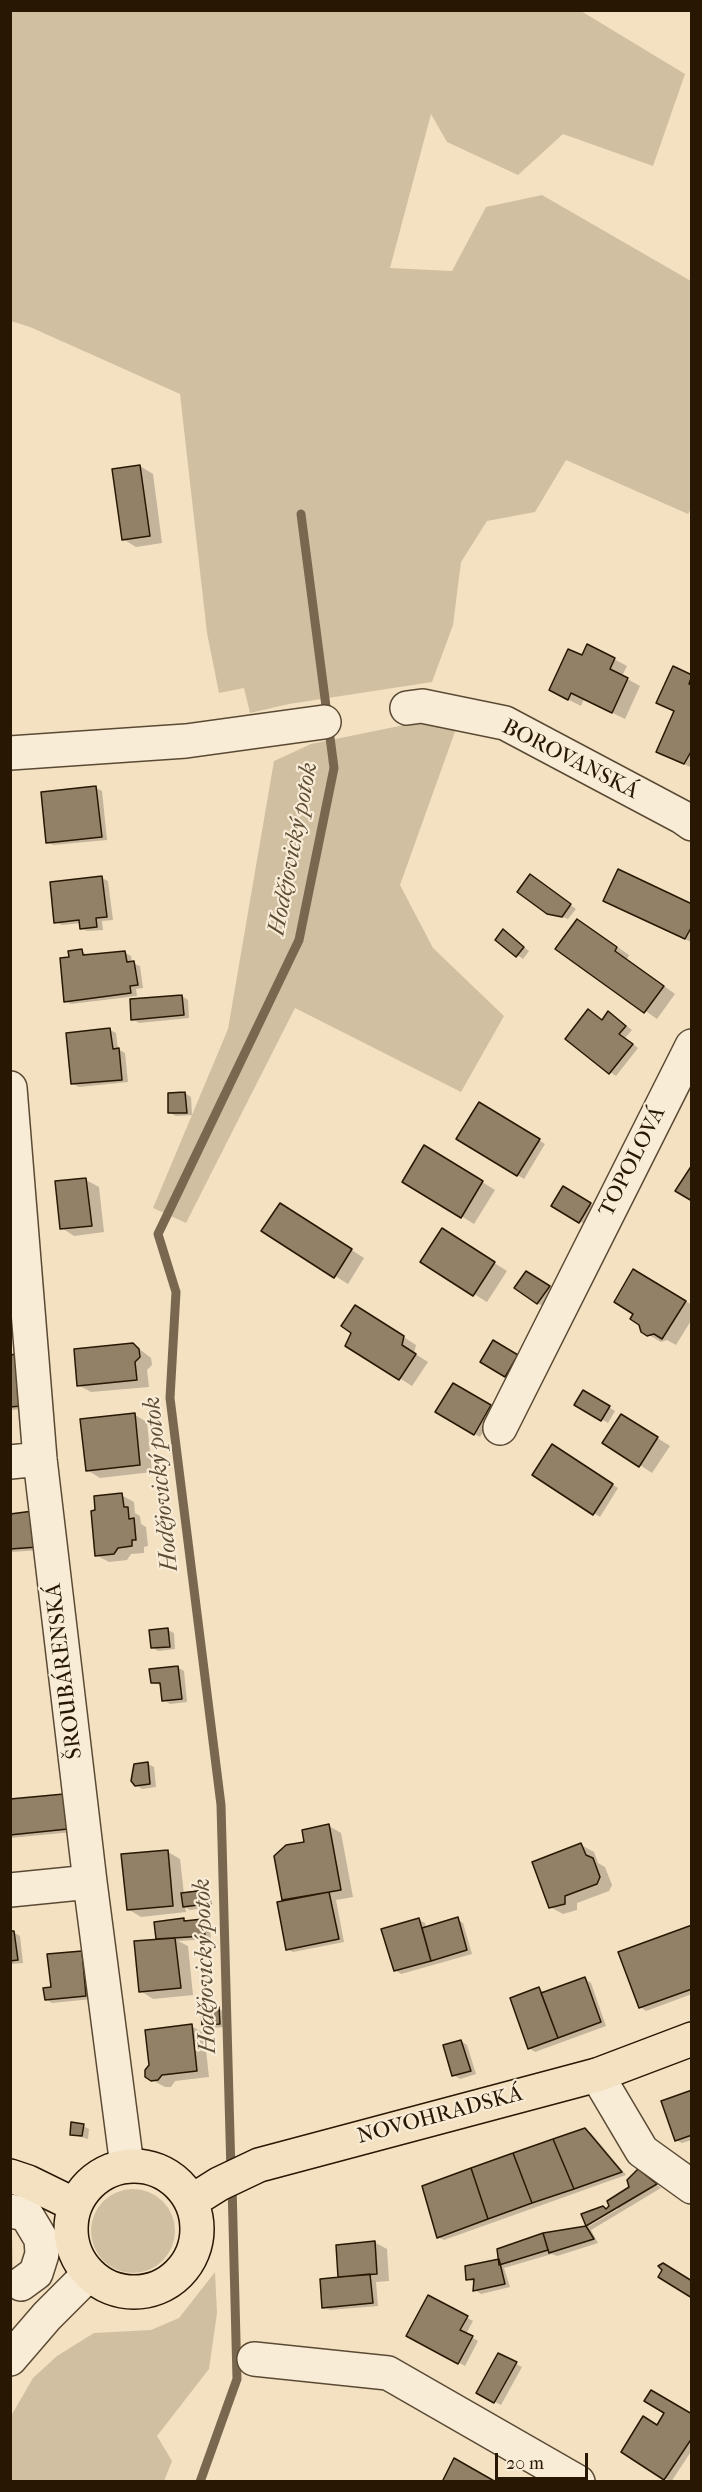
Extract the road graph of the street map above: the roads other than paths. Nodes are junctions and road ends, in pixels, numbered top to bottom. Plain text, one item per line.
1 (407, 708) dead end
2 (324, 722) dead end
3 (10, 753) edge
4 (692, 824) edge
5 (692, 1046) edge
6 (10, 1088) edge
7 (500, 1428) dead end
8 (25, 1461) edge
9 (90, 1882) junction
10 (10, 1890) edge
11 (692, 2039) edge
12 (597, 2075) junction
13 (127, 2166) junction
14 (10, 2176) edge
15 (692, 2187) edge
16 (192, 2201) junction
17 (75, 2205) junction
18 (10, 2211) edge
19 (89, 2274) junction
20 (21, 2284) dead end
21 (10, 2358) edge
22 (254, 2359) dead end
23 (578, 2481) edge

1 - 4 street, BOROVANSKÁ
2 - 3 street
5 - 7 street, TOPOLOVÁ
6 - 8 street, ŠROUBÁRENSKÁ
8 - 9 street, ŠROUBÁRENSKÁ
9 - 10 street
9 - 13 street, ŠROUBÁRENSKÁ
11 - 12 main road, NOVOHRADSKÁ
12 - 15 street
12 - 16 main road, NOVOHRADSKÁ
13 - 16 main road
13 - 17 main road
14 - 17 main road
16 - 19 main road
17 - 19 main road
18 - 20 street
19 - 21 street
22 - 23 street

